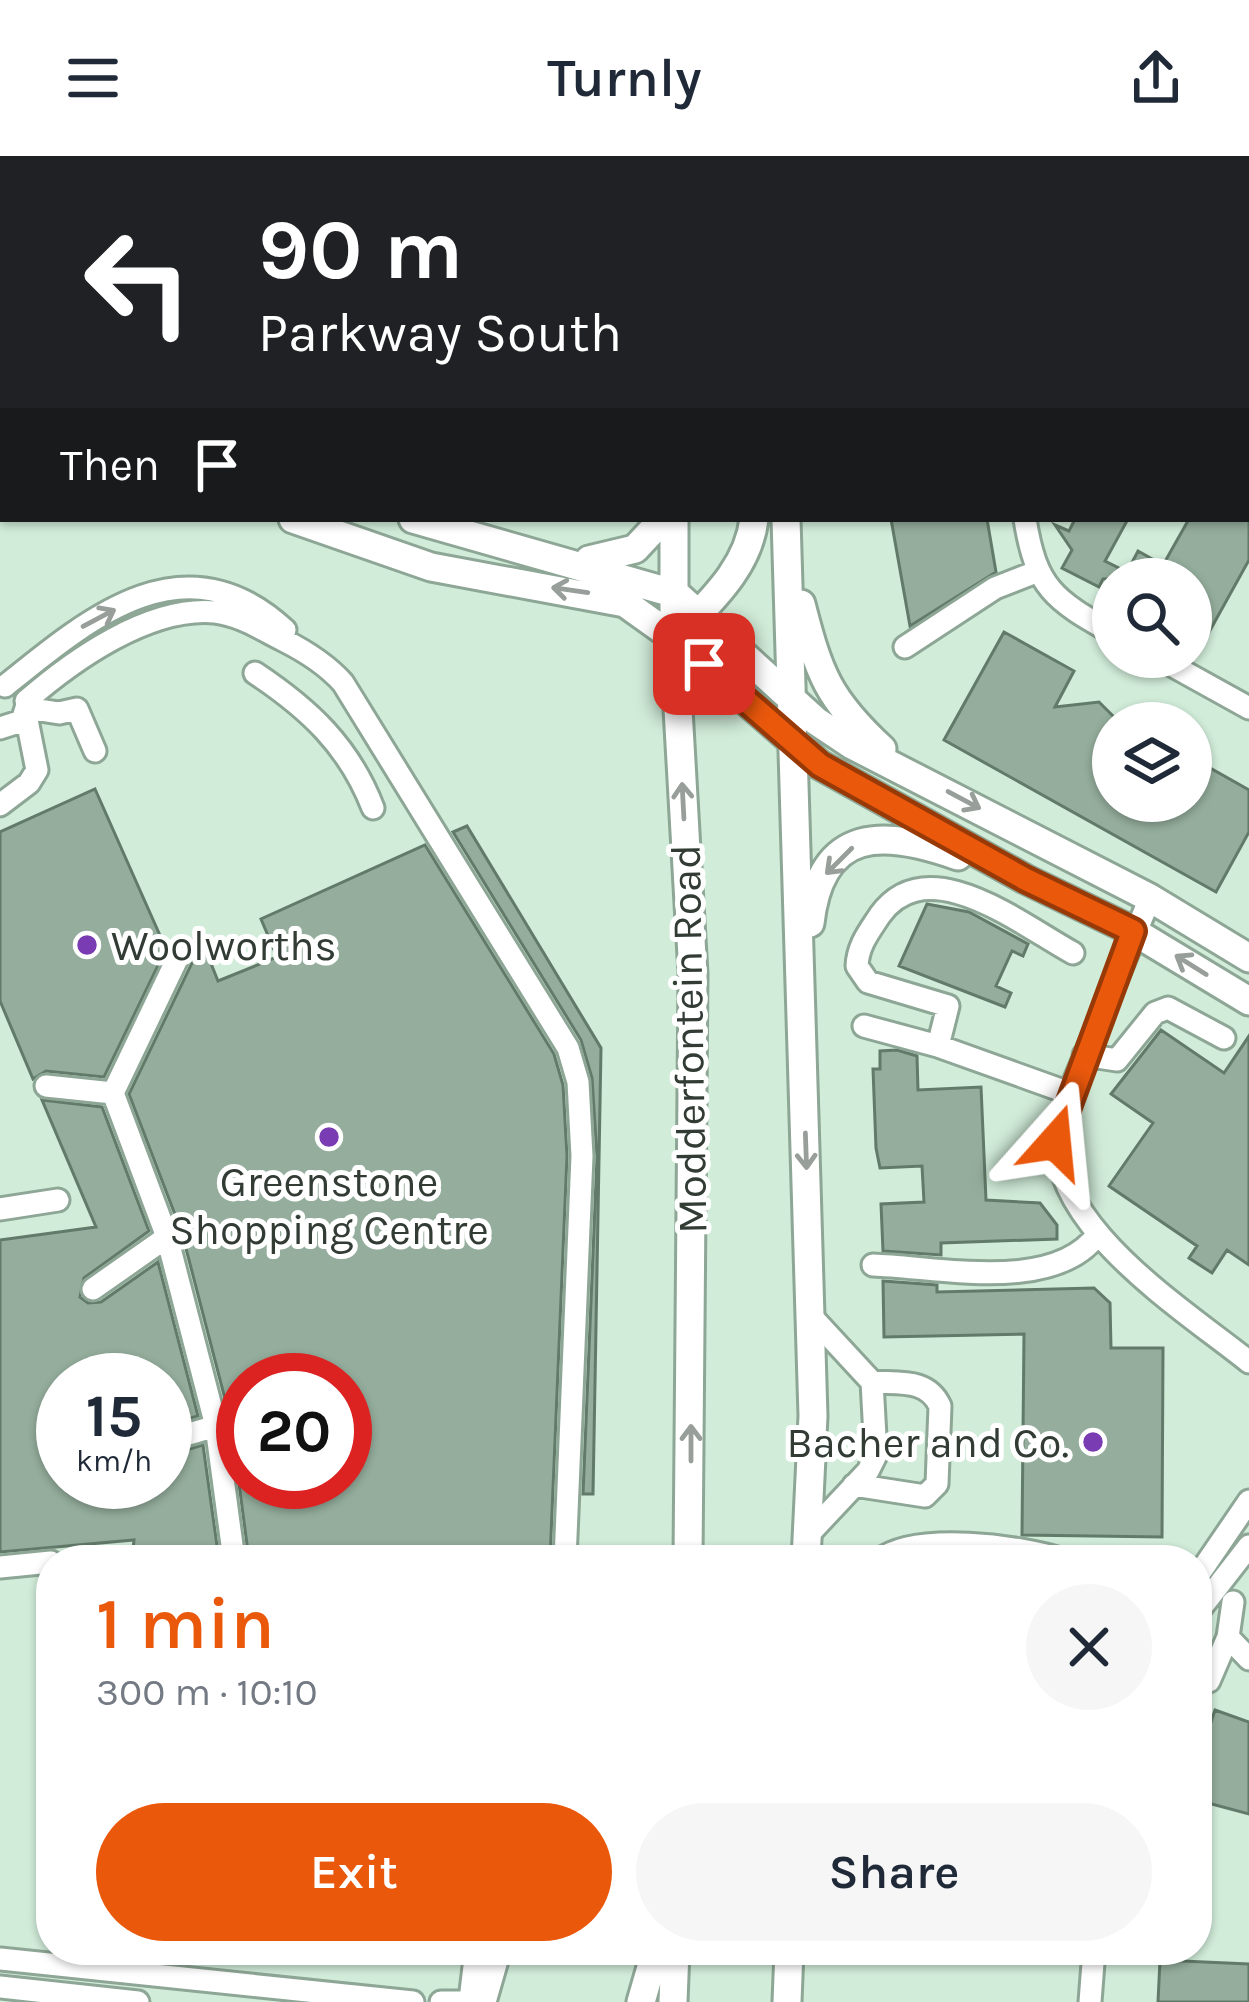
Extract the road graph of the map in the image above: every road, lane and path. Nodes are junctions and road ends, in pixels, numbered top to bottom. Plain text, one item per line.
1 (302, 522) edge
2 (423, 522) edge
3 (661, 522) edge
4 (674, 522) edge
5 (753, 522) edge
6 (1026, 522) edge
7 (787, 533) edge
8 (560, 561) junction
9 (1036, 572) junction
10 (676, 594) junction
11 (700, 612) junction
12 (1092, 620) edge
13 (674, 638) junction
14 (905, 647) dead end
15 (301, 649) junction
16 (255, 673) dead end
17 (1194, 678) edge
18 (2, 687) edge
19 (793, 698) junction
20 (1249, 708) edge
21 (13, 720) edge
22 (794, 744) junction
23 (95, 751) dead end
24 (903, 769) junction
25 (0, 805) edge
26 (373, 808) dead end
27 (1025, 879) junction
28 (1150, 898) junction
29 (1133, 931) junction
30 (1073, 952) dead end
31 (178, 957) dead end
32 (1249, 958) edge
33 (1249, 1000) edge
34 (864, 1026) dead end
35 (1224, 1038) dead end
36 (938, 1046) junction
37 (1084, 1055) junction
38 (804, 1081) junction
39 (46, 1086) dead end
40 (113, 1093) junction
41 (1070, 1094) junction
42 (58, 1200) dead end
43 (0, 1209) edge
44 (1098, 1234) junction
45 (167, 1237) junction
46 (873, 1265) dead end
47 (93, 1288) dead end
48 (810, 1315) junction
49 (1239, 1342) edge
50 (1249, 1362) edge
51 (872, 1382) junction
52 (216, 1426) joint
53 (192, 1433) edge
54 (854, 1485) junction
55 (1249, 1501) edge
56 (227, 1509) edge
57 (232, 1545) edge
58 (566, 1545) edge
59 (688, 1545) edge
60 (807, 1545) edge
61 (809, 1545) edge
62 (911, 1545) edge
63 (951, 1545) edge
64 (1249, 1546) edge
65 (36, 1563) edge
66 (0, 1567) edge
67 (1224, 1589) edge
68 (1228, 1637) junction
69 (1249, 1659) edge
70 (1212, 1674) edge
71 (0, 1959) edge
72 (36, 1963) edge
73 (58, 1965) edge
74 (476, 1965) edge
75 (493, 1965) edge
76 (651, 1965) edge
77 (674, 1965) edge
78 (788, 1965) edge
79 (1093, 1965) edge
80 (0, 1987) edge
81 (99, 2000) edge
82 (476, 2001) edge
83 (138, 2002) edge
84 (413, 2002) edge
85 (441, 2002) edge
86 (640, 2002) edge
87 (673, 2002) edge
88 (787, 2002) edge
89 (1090, 2002) edge

13 -> 1 main road
2 - 8 main road
3 - 8 main road
4 - 10 main road, Modderfontein Road
5 - 11 main road
6 - 9 street
7 - 19 main road
7 - 24 main road
8 - 10 main road
9 - 12 street
9 - 14 street
10 - 11 main road
10 - 13 main road, Modderfontein Road
11 - 13 main road
11 - 19 main road
13 - 22 main road
59 -> 13 main road, Modderfontein Road
18 -> 15 street
15 - 21 street
15 - 58 street
16 - 26 street
17 - 20 street
18 - 21 street
19 - 22 main road
19 - 24 main road
21 - 23 street
21 - 25 street
22 - 27 main road
22 - 38 main road
24 -> 28 main road
27 - 29 main road
27 -> 38 main road
28 - 29 street
28 - 32 main road
33 -> 29 main road
29 - 37 street
30 - 36 street
31 - 40 street
34 - 36 street
35 - 37 street
36 - 41 street
37 - 41 street
38 -> 48 main road
39 - 40 street
40 - 45 street
41 - 44 street
42 - 43 street
44 - 46 street
44 - 49 street
45 - 47 street
45 - 52 street
48 - 51 street
48 - 60 main road
49 - 50 street
51 - 54 street
51 - 54 street
52 - 53 street
54 - 61 street
55 - 67 street
56 - 57 street
62 - 63 street
64 - 67 street
65 - 66 street
67 - 68 street
68 - 69 street
68 - 70 street
71 - 72 street
73 - 84 street
74 - 82 street
75 - 82 street
76 - 86 main road
77 - 87 main road
78 - 88 main road
79 - 89 street
80 - 81 street
81 - 83 street
82 - 85 street

